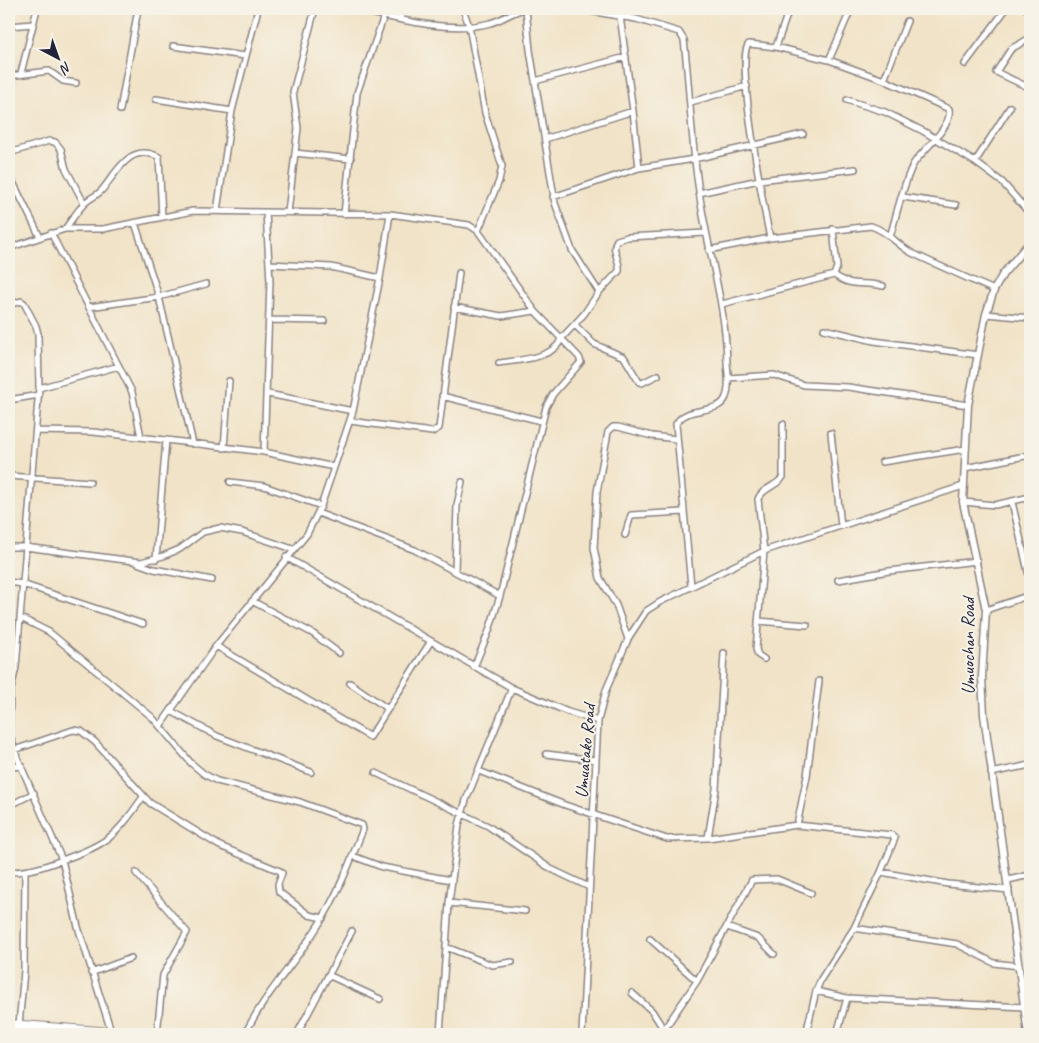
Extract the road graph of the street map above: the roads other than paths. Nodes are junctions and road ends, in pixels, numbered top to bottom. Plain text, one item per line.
1 (37, 9) edge
2 (138, 9) edge
3 (258, 9) edge
4 (315, 9) edge
5 (353, 9) edge
6 (403, 9) edge
7 (464, 9) edge
8 (526, 9) edge
9 (578, 9) edge
10 (789, 9) edge
11 (851, 9) edge
12 (1006, 9) edge
13 (1026, 9) edge
14 (359, 10) edge
15 (514, 10) edge
16 (1030, 11) edge
17 (384, 16) junction
18 (620, 16) junction
19 (400, 19) junction
20 (907, 21) dead end
21 (33, 24) junction
22 (9, 26) edge
23 (469, 26) junction
24 (1030, 38) edge
25 (173, 46) dead end
26 (776, 47) junction
27 (245, 56) junction
28 (626, 57) junction
29 (829, 60) junction
30 (965, 64) dead end
31 (21, 73) junction
32 (9, 76) edge
33 (884, 80) junction
34 (535, 81) junction
35 (76, 83) dead end
36 (747, 86) junction
37 (1030, 88) edge
38 (156, 99) dead end
39 (847, 100) dead end
40 (692, 102) junction
41 (1010, 107) dead end
42 (120, 110) dead end
43 (232, 111) junction
44 (633, 111) junction
45 (803, 134) dead end
46 (545, 139) junction
47 (936, 139) junction
48 (753, 145) junction
49 (9, 153) edge
50 (295, 153) junction
51 (351, 159) junction
52 (694, 159) junction
53 (975, 162) junction
54 (638, 168) junction
55 (855, 169) dead end
56 (9, 174) edge
57 (759, 180) junction
58 (699, 193) junction
59 (553, 197) junction
60 (903, 197) junction
61 (84, 203) junction
62 (956, 205) dead end
63 (217, 211) junction
64 (266, 212) junction
65 (288, 212) junction
66 (344, 214) junction
67 (390, 214) junction
68 (1030, 214) edge
69 (162, 217) junction
70 (135, 223) junction
71 (65, 229) junction
72 (834, 229) junction
73 (478, 231) junction
74 (51, 233) junction
75 (706, 233) junction
76 (40, 237) junction
77 (890, 237) junction
78 (770, 238) junction
79 (1030, 242) edge
80 (9, 248) edge
81 (709, 250) junction
82 (269, 264) junction
83 (459, 272) dead end
84 (834, 275) junction
85 (380, 278) junction
86 (206, 284) dead end
87 (883, 286) dead end
88 (994, 290) junction
89 (599, 292) junction
90 (159, 297) junction
91 (9, 304) edge
92 (722, 304) junction
93 (89, 307) junction
94 (454, 308) junction
95 (535, 312) junction
96 (986, 314) junction
97 (1030, 318) edge
98 (269, 320) junction
99 (324, 321) dead end
100 (575, 324) junction
101 (824, 328) dead end
102 (561, 339) junction
103 (978, 355) junction
104 (499, 363) dead end
105 (119, 366) junction
106 (658, 375) dead end
107 (728, 378) junction
108 (229, 382) dead end
109 (39, 388) junction
110 (268, 394) junction
111 (39, 395) junction
112 (442, 396) junction
113 (9, 400) edge
114 (968, 405) junction
115 (353, 411) junction
116 (350, 421) junction
117 (542, 421) junction
118 (783, 424) dead end
119 (36, 432) junction
120 (831, 433) dead end
121 (141, 437) junction
122 (676, 439) junction
123 (166, 440) junction
124 (193, 444) junction
125 (224, 448) junction
126 (966, 449) junction
127 (264, 452) junction
128 (1030, 455) edge
129 (882, 462) dead end
130 (334, 467) junction
131 (964, 468) junction
132 (9, 476) edge
133 (33, 478) junction
134 (90, 482) dead end
135 (230, 482) dead end
136 (462, 482) dead end
137 (963, 486) junction
138 (1030, 497) edge
139 (963, 502) junction
140 (1012, 502) junction
141 (321, 506) junction
142 (684, 512) junction
143 (318, 513) junction
144 (841, 526) junction
145 (625, 535) dead end
146 (9, 547) edge
147 (25, 547) junction
148 (293, 549) junction
149 (764, 551) junction
150 (1027, 552) edge
151 (286, 557) junction
152 (156, 558) junction
153 (130, 561) junction
154 (977, 561) junction
155 (455, 571) junction
156 (212, 580) dead end
157 (838, 580) dead end
158 (1030, 580) edge
159 (9, 582) edge
160 (22, 584) junction
161 (691, 586) junction
162 (1030, 595) edge
163 (500, 596) junction
164 (252, 601) junction
165 (986, 610) junction
166 (21, 618) junction
167 (758, 621) junction
168 (143, 624) dead end
169 (807, 625) dead end
170 (1030, 636) edge
171 (628, 639) junction
172 (431, 642) junction
173 (216, 646) junction
174 (1030, 646) edge
175 (724, 652) dead end
176 (339, 653) dead end
177 (764, 659) dead end
178 (474, 666) junction
179 (820, 681) dead end
180 (350, 683) dead end
181 (512, 688) junction
182 (9, 692) edge
183 (388, 709) junction
184 (171, 712) junction
185 (598, 721) junction
186 (160, 726) junction
187 (9, 731) edge
188 (14, 750) junction
189 (546, 754) dead end
190 (594, 760) junction
191 (1030, 765) edge
192 (22, 766) junction
193 (9, 767) edge
194 (479, 771) junction
195 (311, 772) dead end
196 (376, 773) dead end
197 (991, 773) junction
198 (34, 793) junction
199 (143, 797) junction
200 (9, 806) edge
201 (462, 814) junction
202 (593, 814) junction
203 (797, 825) junction
204 (708, 838) junction
205 (353, 856) junction
206 (62, 860) junction
207 (9, 872) edge
208 (25, 872) junction
209 (881, 872) junction
210 (136, 873) dead end
211 (1030, 875) edge
212 (451, 880) junction
213 (1008, 880) junction
214 (589, 887) junction
215 (1009, 890) junction
216 (811, 892) dead end
217 (449, 903) junction
218 (525, 911) dead end
219 (323, 918) junction
220 (727, 927) junction
221 (854, 928) junction
222 (352, 930) dead end
223 (650, 939) dead end
224 (446, 948) junction
225 (774, 954) dead end
226 (131, 958) dead end
227 (512, 962) dead end
228 (1019, 966) junction
229 (91, 973) junction
230 (328, 975) junction
231 (697, 981) junction
232 (816, 991) junction
233 (1030, 991) edge
234 (632, 992) dead end
235 (1024, 997) junction
236 (847, 998) junction
237 (380, 999) dead end
238 (1025, 1007) junction
239 (9, 1024) edge
240 (18, 1024) junction
241 (9, 1031) edge
242 (111, 1032) junction
243 (663, 1032) edge
244 (41, 1034) edge
245 (138, 1034) edge
246 (157, 1034) edge
247 (245, 1034) edge
248 (297, 1034) edge
249 (440, 1034) edge
250 (582, 1034) edge
251 (806, 1034) edge
252 (837, 1034) edge
253 (1028, 1034) edge

1 - 21 street
2 - 42 street
3 - 27 street
4 - 50 street
5 - 14 street
6 - 19 street
7 - 23 street
8 - 15 street
8 - 34 street
9 - 18 street
10 - 26 street
11 - 29 street
12 - 30 street
13 - 16 street
14 - 17 street
15 - 23 street
17 - 19 street
17 - 51 street
18 - 28 street
18 - 40 street
19 - 23 street
20 - 33 street
21 - 22 street
21 - 31 street
23 - 73 street
24 - 37 street
25 - 27 street
26 - 29 street
26 - 36 street
27 - 43 street
28 - 34 street
28 - 44 street
29 - 33 street
31 - 32 street
31 - 35 street
33 - 47 street
34 - 46 street
36 - 40 street
36 - 48 street
38 - 43 street
39 - 47 street
40 - 52 street
41 - 53 street
43 - 63 street
44 - 46 street
44 - 54 street
45 - 48 street
46 - 59 street
47 - 53 street
47 - 60 street
48 - 52 street
48 - 57 street
49 - 61 street
50 - 51 street
50 - 65 street
51 - 66 street
52 - 54 street
52 - 58 street
53 - 68 street
54 - 59 street
55 - 57 street
56 - 76 street
57 - 58 street
57 - 78 street
58 - 75 street
59 - 89 street
60 - 62 street
60 - 77 street
61 - 69 street
61 - 71 street
63 - 64 street
63 - 69 street
64 - 65 street
64 - 82 street
65 - 66 street
66 - 67 street
67 - 73 street
67 - 85 street
69 - 70 street
70 - 71 street
70 - 90 street
71 - 74 street
72 - 77 street
72 - 78 street
72 - 84 street
73 - 95 street
74 - 76 street
74 - 93 street
75 - 81 street
75 - 89 street
76 - 80 street
77 - 88 street
78 - 81 street
79 - 88 street, Umuochan Road
81 - 92 street
82 - 85 street
82 - 98 street
83 - 94 street
84 - 87 street
84 - 92 street
85 - 115 street
86 - 90 street
88 - 96 street, Umuochan Road
89 - 100 street
90 - 93 street
90 - 124 street
91 - 109 street
92 - 107 street
93 - 105 street
94 - 95 street
94 - 112 street
95 - 102 street
96 - 97 street
96 - 103 street, Umuochan Road
98 - 99 street
98 - 110 street
100 - 102 street
100 - 106 street
101 - 103 street
102 - 104 street
102 - 117 street
103 - 114 street, Umuochan Road
105 - 109 street
105 - 121 street
107 - 114 street
107 - 122 street
108 - 125 street
109 - 111 street
110 - 115 street
110 - 127 street
111 - 113 street
111 - 119 street
112 - 116 street
112 - 117 street
114 - 126 street, Umuochan Road
115 - 116 street
116 - 130 street
117 - 163 street
118 - 149 street
119 - 121 street
119 - 133 street
120 - 144 street
121 - 123 street
122 - 142 street
122 - 171 street
123 - 124 street
123 - 152 street
124 - 125 street
125 - 127 street
126 - 129 street
126 - 131 street, Umuochan Road
127 - 130 street
128 - 131 street
130 - 141 street
131 - 137 street, Umuochan Road
132 - 133 street
133 - 134 street
133 - 147 street
135 - 141 street
136 - 155 street
137 - 139 street, Umuochan Road
137 - 144 street, Umuatako Road
138 - 140 street
139 - 140 street
139 - 154 street, Umuochan Road
140 - 150 street
141 - 143 street
142 - 145 street
142 - 161 street
143 - 148 street
143 - 155 street
144 - 149 street, Umuatako Road
146 - 147 street
147 - 153 street
147 - 160 street
148 - 151 street
148 - 152 street
149 - 161 street, Umuatako Road
149 - 167 street
150 - 158 street
151 - 164 street
151 - 172 street
152 - 153 street
153 - 156 street
154 - 157 street
154 - 165 street, Umuochan Road
155 - 163 street
159 - 160 street
160 - 166 street
160 - 168 street
161 - 171 street, Umuatako Road
162 - 165 street
163 - 178 street
164 - 173 street
164 - 176 street
165 - 197 street, Umuochan Road
166 - 182 street
166 - 186 street
167 - 169 street
167 - 177 street
170 - 174 street
171 - 185 street, Umuatako Road
172 - 178 street
172 - 183 street
173 - 183 street
173 - 184 street
175 - 204 street
178 - 181 street
179 - 203 street
180 - 183 street
181 - 185 street
181 - 194 street
182 - 187 street
184 - 186 street
184 - 195 street
185 - 190 street, Umuatako Road
186 - 205 street
187 - 188 street
188 - 192 street
188 - 199 street
189 - 190 street
190 - 202 street, Umuatako Road
191 - 197 street
192 - 193 street
192 - 198 street
194 - 201 street
194 - 202 street
196 - 201 street
197 - 213 street, Umuochan Road
198 - 200 street
198 - 206 street
199 - 206 street
199 - 219 street
201 - 212 street
201 - 214 street
202 - 204 street
202 - 214 street, Umuatako Road
203 - 204 street
203 - 209 street
205 - 212 street
205 - 219 street
206 - 208 street
206 - 229 street
207 - 208 street
208 - 240 street
209 - 215 street
209 - 221 street
210 - 246 street
211 - 213 street
212 - 217 street
213 - 215 street, Umuochan Road
214 - 250 street, Umuatako Road
215 - 228 street, Umuochan Road
216 - 220 street
217 - 218 street
217 - 224 street
219 - 247 street
220 - 225 street
220 - 231 street
221 - 228 street
221 - 232 street
222 - 230 street
223 - 231 street
224 - 227 street
224 - 249 street
226 - 229 street
228 - 235 street, Umuochan Road
229 - 242 street
230 - 237 street
230 - 248 street
231 - 243 street
232 - 236 street
232 - 251 street
233 - 235 street
234 - 243 street
235 - 238 street, Umuochan Road
236 - 238 street
236 - 252 street
238 - 253 street, Umuochan Road
239 - 240 main road
240 - 242 main road
241 - 244 main road
242 - 245 main road

